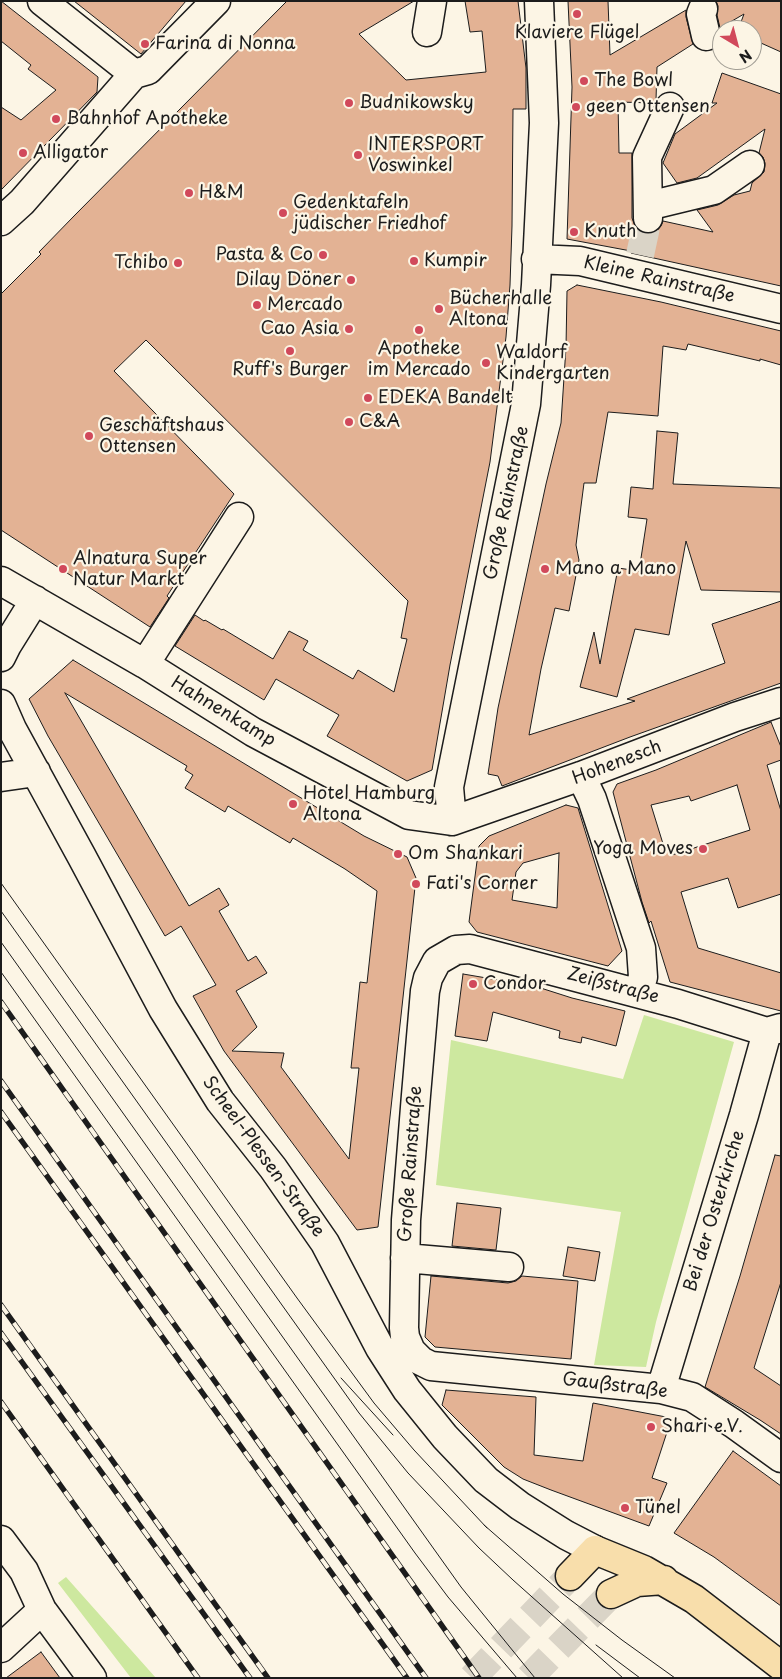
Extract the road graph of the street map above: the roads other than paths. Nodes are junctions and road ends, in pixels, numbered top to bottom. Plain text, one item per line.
1 (42, 1) edge
2 (216, 1) edge
3 (432, 1) edge
4 (538, 1) edge
5 (703, 9) dead end
6 (428, 32) dead end
7 (706, 36) dead end
8 (134, 74) junction
9 (670, 107) dead end
10 (750, 164) dead end
11 (1, 221) edge
12 (536, 259) junction
13 (781, 309) edge
14 (239, 517) dead end
15 (1, 581) edge
16 (35, 600) junction
17 (1, 657) edge
18 (145, 664) junction
19 (780, 703) edge
20 (1, 704) edge
21 (11, 769) edge
22 (581, 776) junction
23 (452, 821) junction
24 (443, 956) joint
25 (638, 993) junction
26 (774, 1030) edge
27 (405, 1258) junction
28 (509, 1266) dead end
29 (431, 1366) joint
30 (660, 1388) junction
31 (781, 1458) edge
32 (1, 1540) edge
33 (595, 1550) junction
34 (570, 1576) tunnel mouth
35 (664, 1580) junction
36 (42, 1610) junction
37 (1, 1648) edge
38 (781, 1666) edge
39 (92, 1678) edge

1 - 8 street
2 - 8 street
3 - 6 street
4 - 12 street, Große Rainstraße
5 - 7 street
8 - 11 street
9 - 10 street
12 - 13 street, Kleine Rainstraße
12 - 23 street, Große Rainstraße
14 - 18 street
15 - 16 street, Hahnenkamp
16 - 17 street
16 - 18 street, Hahnenkamp
18 - 23 street, Hahnenkamp
19 - 22 street, Hohenesch
20 - 21 street, Scheel-Plessen-Straße
21 - 33 street, Scheel-Plessen-Straße
22 - 23 street, Hohenesch
22 - 25 street
24 - 25 street, Zeißstraße
24 - 27 street, Große Rainstraße
25 - 26 street, Zeißstraße
26 - 30 street, Bei der Osterkirche
27 - 28 street
27 - 29 street, Große Rainstraße
29 - 30 street, Gaußstraße
30 - 31 street, Gaußstraße
32 - 36 street
33 - 34 main road
33 - 35 main road
33 - 35 main road
35 - 38 main road
36 - 37 street
36 - 39 street

